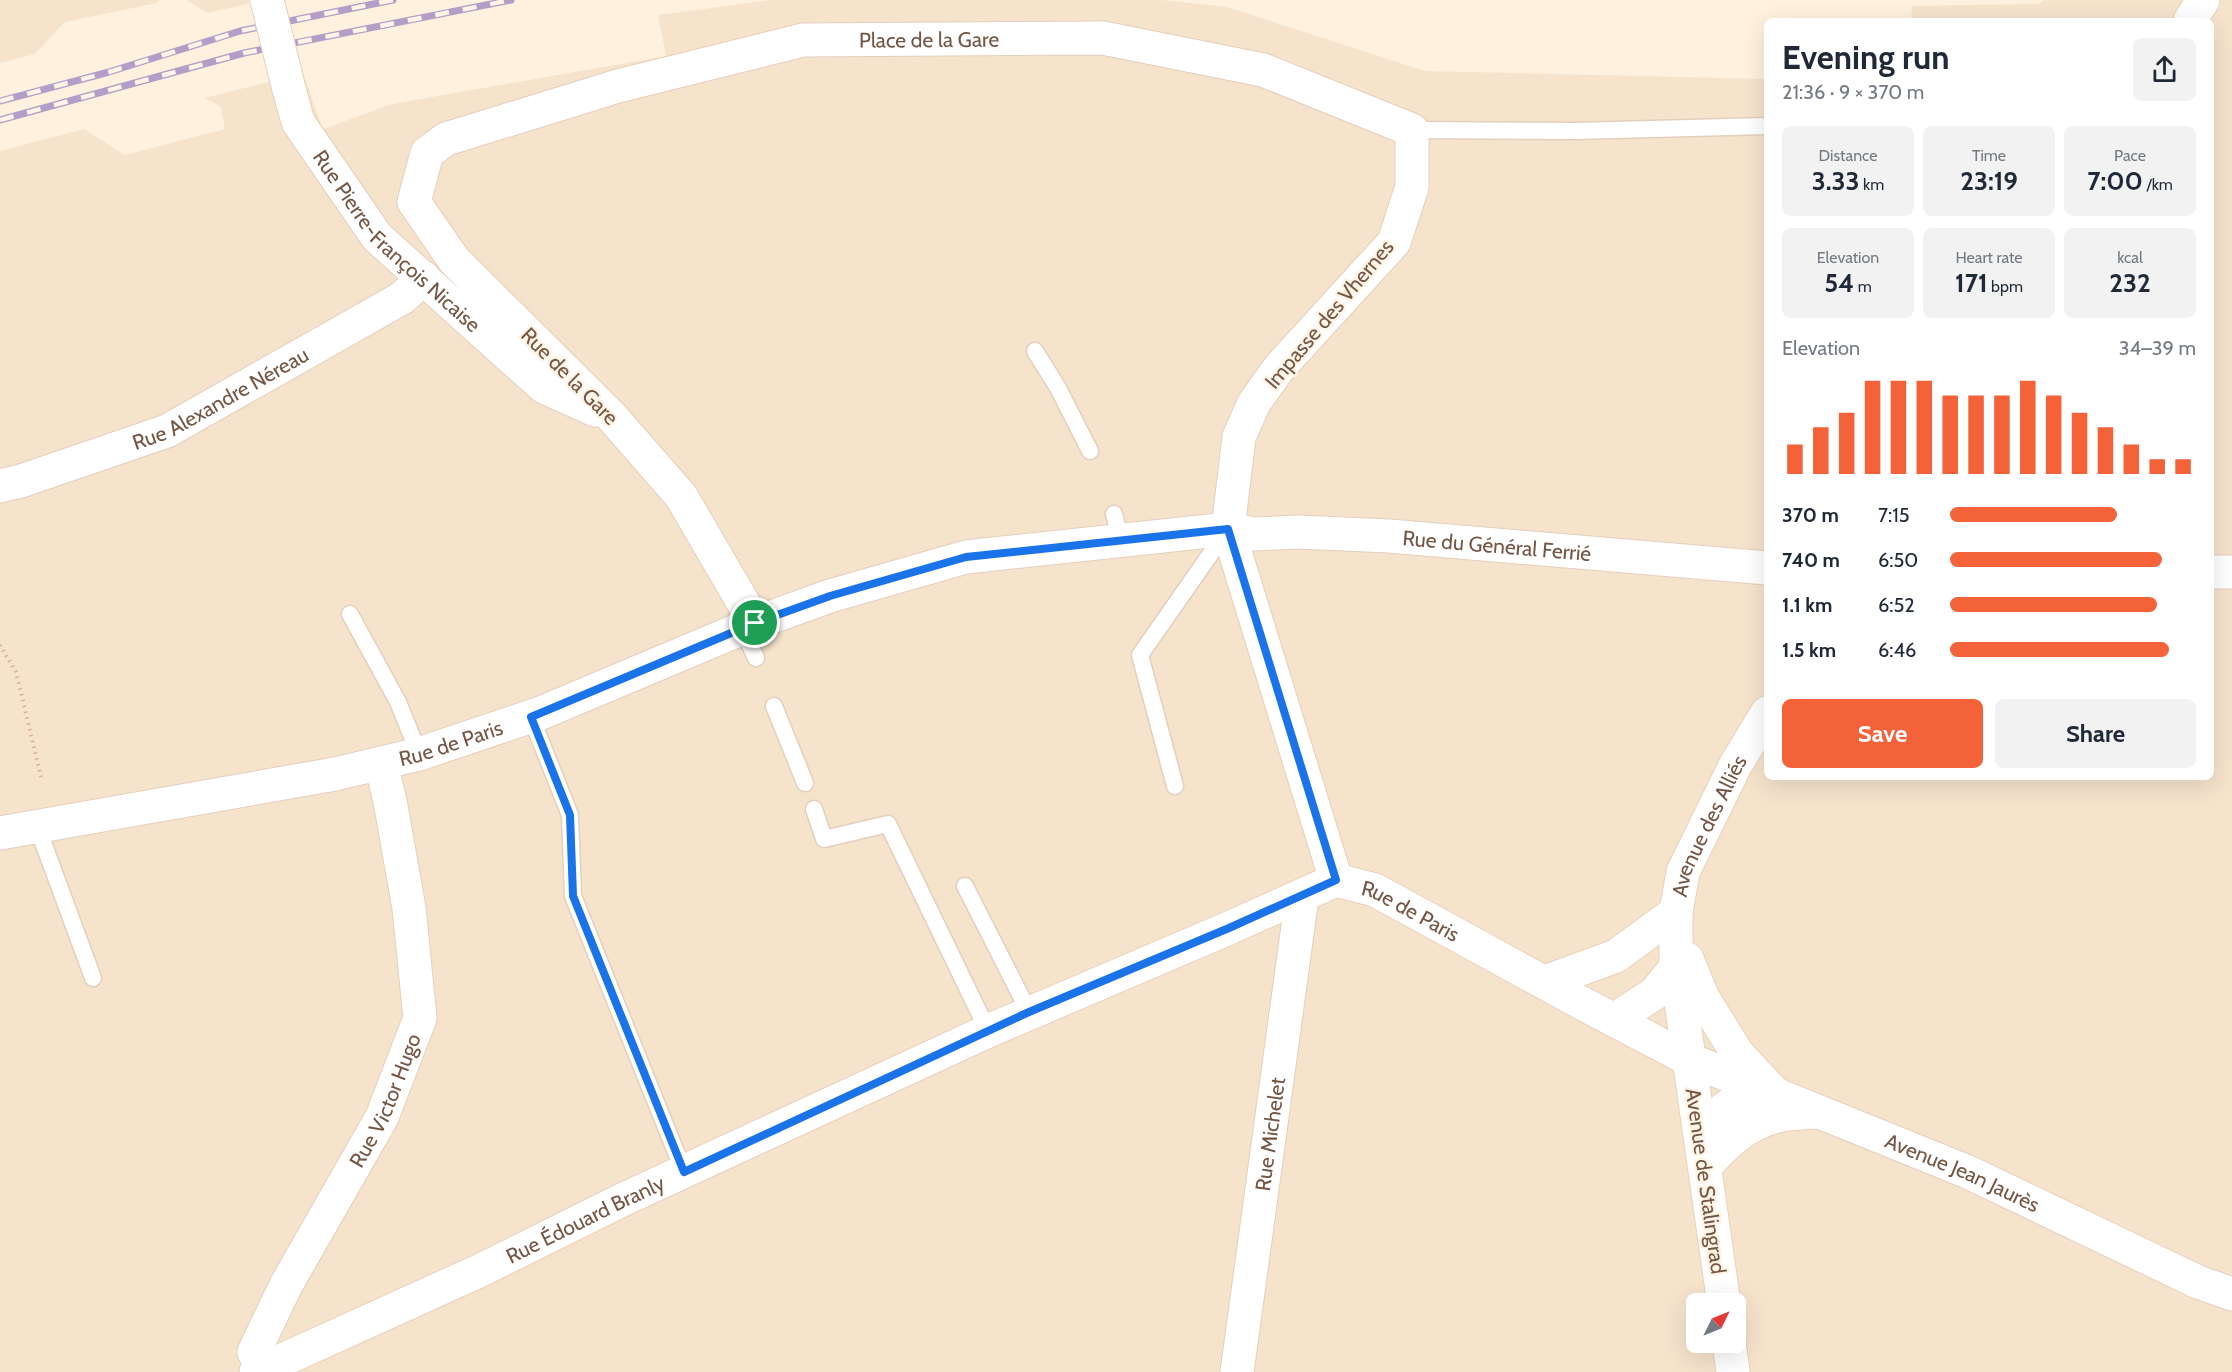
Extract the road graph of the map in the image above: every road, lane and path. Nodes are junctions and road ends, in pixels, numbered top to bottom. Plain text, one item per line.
1 (267, 0) edge
2 (2203, 0) edge
3 (2192, 18) edge
4 (1764, 126) edge
5 (1412, 130) junction
6 (446, 139) joint
7 (424, 278) junction
8 (1035, 351) dead end
9 (612, 417) junction
10 (1090, 451) dead end
11 (0, 486) edge
12 (1228, 529) junction
13 (1764, 568) edge
14 (2214, 572) edge
15 (2232, 572) edge
16 (350, 614) dead end
17 (749, 625) junction
18 (0, 645) edge
19 (756, 658) dead end
20 (774, 706) dead end
21 (531, 717) junction
22 (1764, 718) edge
23 (419, 754) junction
24 (381, 764) junction
25 (41, 777) dead end
26 (805, 783) dead end
27 (1175, 786) dead end
28 (814, 809) dead end
29 (37, 826) junction
30 (0, 833) edge
31 (1336, 880) junction
32 (965, 886) dead end
33 (1302, 897) junction
34 (1676, 921) junction
35 (1676, 967) junction
36 (93, 978) dead end
37 (1545, 982) junction
38 (1029, 1012) junction
39 (1614, 1020) junction
40 (988, 1031) junction
41 (1688, 1059) junction
42 (1767, 1092) junction
43 (1816, 1112) junction
44 (1699, 1129) junction
45 (1705, 1167) junction
46 (684, 1172) junction
47 (1722, 1293) edge
48 (2232, 1294) edge
49 (1730, 1353) edge
50 (259, 1371) edge
51 (1238, 1372) edge
52 (1733, 1372) edge

1 - 7 street, Rue Pierre-François Nicaise, bridge
2 - 3 street
4 - 5 lane
5 - 6 street, Place de la Gare
5 - 12 street, Impasse des Vhernes
6 - 9 street, Rue de la Gare
7 - 9 street, Rue Pierre-François Nicaise
7 - 11 street, Rue Alexandre Néreau
8 - 10 lane
9 - 17 street, Rue de la Gare
12 - 13 street, Rue du Général Ferrié
12 - 17 street, Rue de Paris
12 - 27 lane
12 - 31 street, Rue de Paris
14 - 15 street
16 - 23 lane
17 - 19 lane
17 - 21 street, Rue de Paris
18 - 25 path
20 - 26 lane
21 - 23 street, Rue de Paris
21 - 46 lane
22 - 34 street, Avenue des Alliés
23 - 24 street, Rue de Paris
24 - 29 street, Rue de Paris
24 - 50 street, Rue Victor Hugo
28 - 40 lane
29 - 30 street, Rue de Paris
29 - 36 lane
31 - 33 street, Rue Édouard Branly
31 - 37 street, Rue de Paris
32 - 38 lane
33 - 38 street, Rue Édouard Branly
33 - 51 street, Rue Michelet
34 - 35 street, Avenue des Alliés
34 - 37 street, Avenue des Alliés
34 - 42 street
35 - 39 street
35 - 41 street, Avenue des Alliés
37 - 39 street, Rue de Paris
38 - 40 street, Rue Édouard Branly
39 - 41 street, Rue de Paris
40 - 46 street, Rue Édouard Branly
41 - 42 street, Avenue Jean Jaurès
41 - 44 street, Avenue de Stalingrad
42 - 43 street, Avenue Jean Jaurès
42 - 44 street
43 - 45 street
43 - 48 street, Avenue Jean Jaurès
44 - 45 street, Avenue de Stalingrad
45 - 47 street, Avenue de Stalingrad
46 - 50 street, Rue Édouard Branly
49 - 52 street

